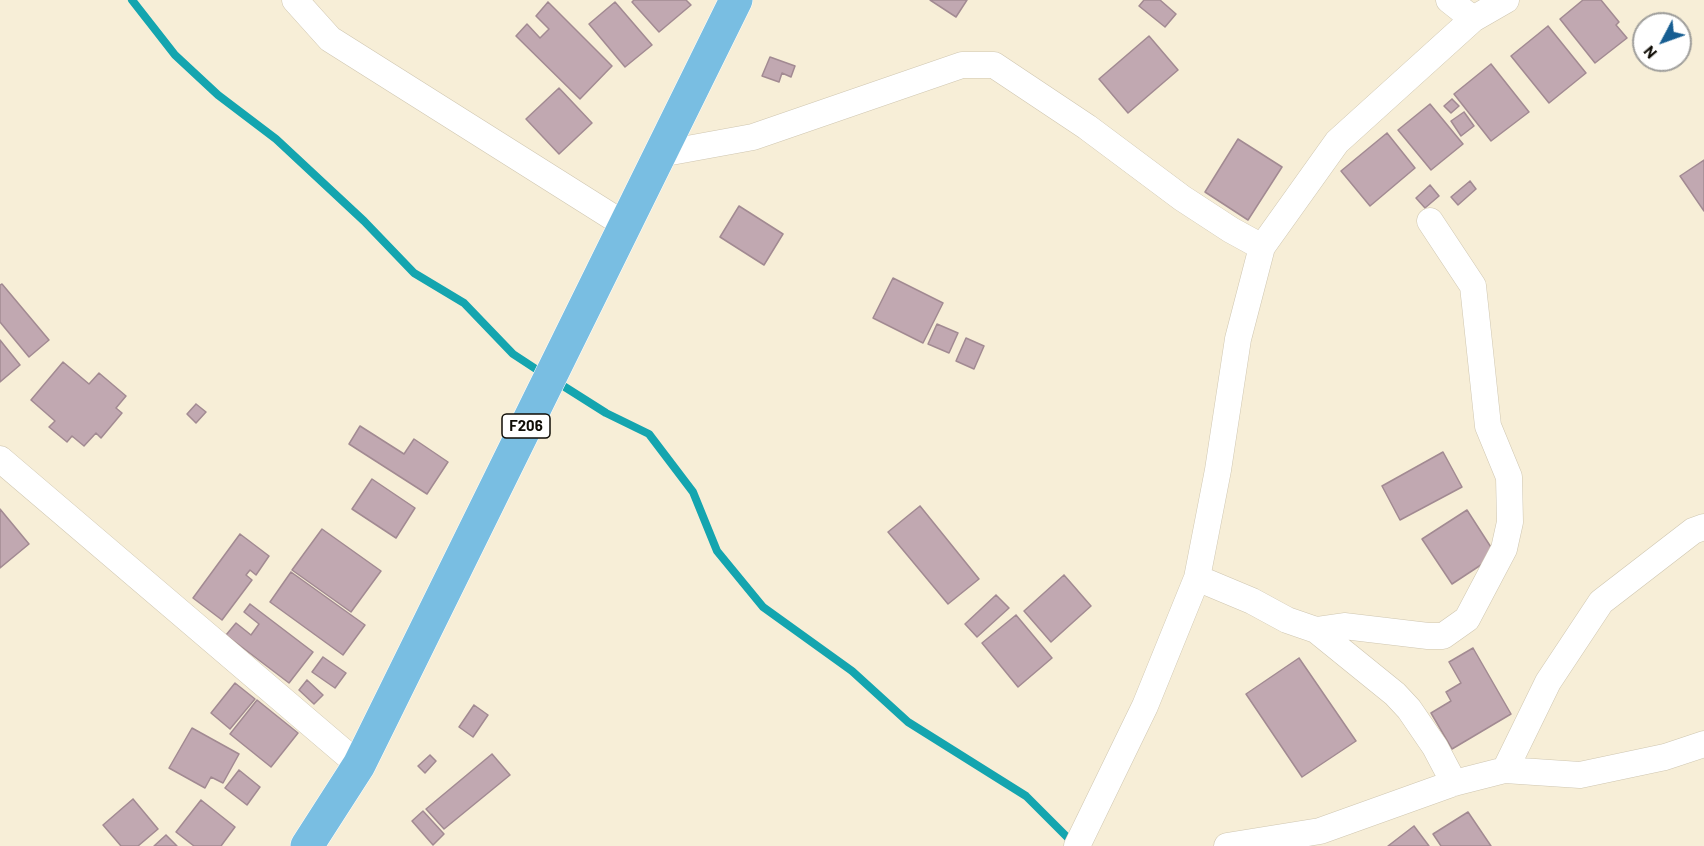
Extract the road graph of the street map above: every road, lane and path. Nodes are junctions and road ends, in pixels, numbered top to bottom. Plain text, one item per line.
1 (295, 0) edge
2 (736, 0) edge
3 (1449, 0) edge
4 (1506, 0) edge
5 (1473, 20) junction
6 (660, 154) junction
7 (1430, 221) dead end
8 (625, 225) junction
9 (1262, 247) junction
10 (0, 459) edge
11 (1704, 527) edge
12 (1197, 578) junction
13 (1316, 630) junction
14 (1704, 744) edge
15 (359, 765) junction
16 (1505, 770) junction
17 (1454, 783) junction
18 (307, 846) edge
19 (1077, 846) edge
20 (1227, 846) edge

1 - 8 street
2 - 6 main road, F206
3 - 5 street
4 - 5 street
5 - 9 street
6 - 8 main road, F206
6 - 9 street
7 - 13 street
8 - 15 main road, F206
9 - 12 street
10 - 15 street
11 - 16 street
12 - 13 street
12 - 19 street
13 - 17 street
14 - 16 street
15 - 18 main road, F206
16 - 17 street
17 - 20 street

